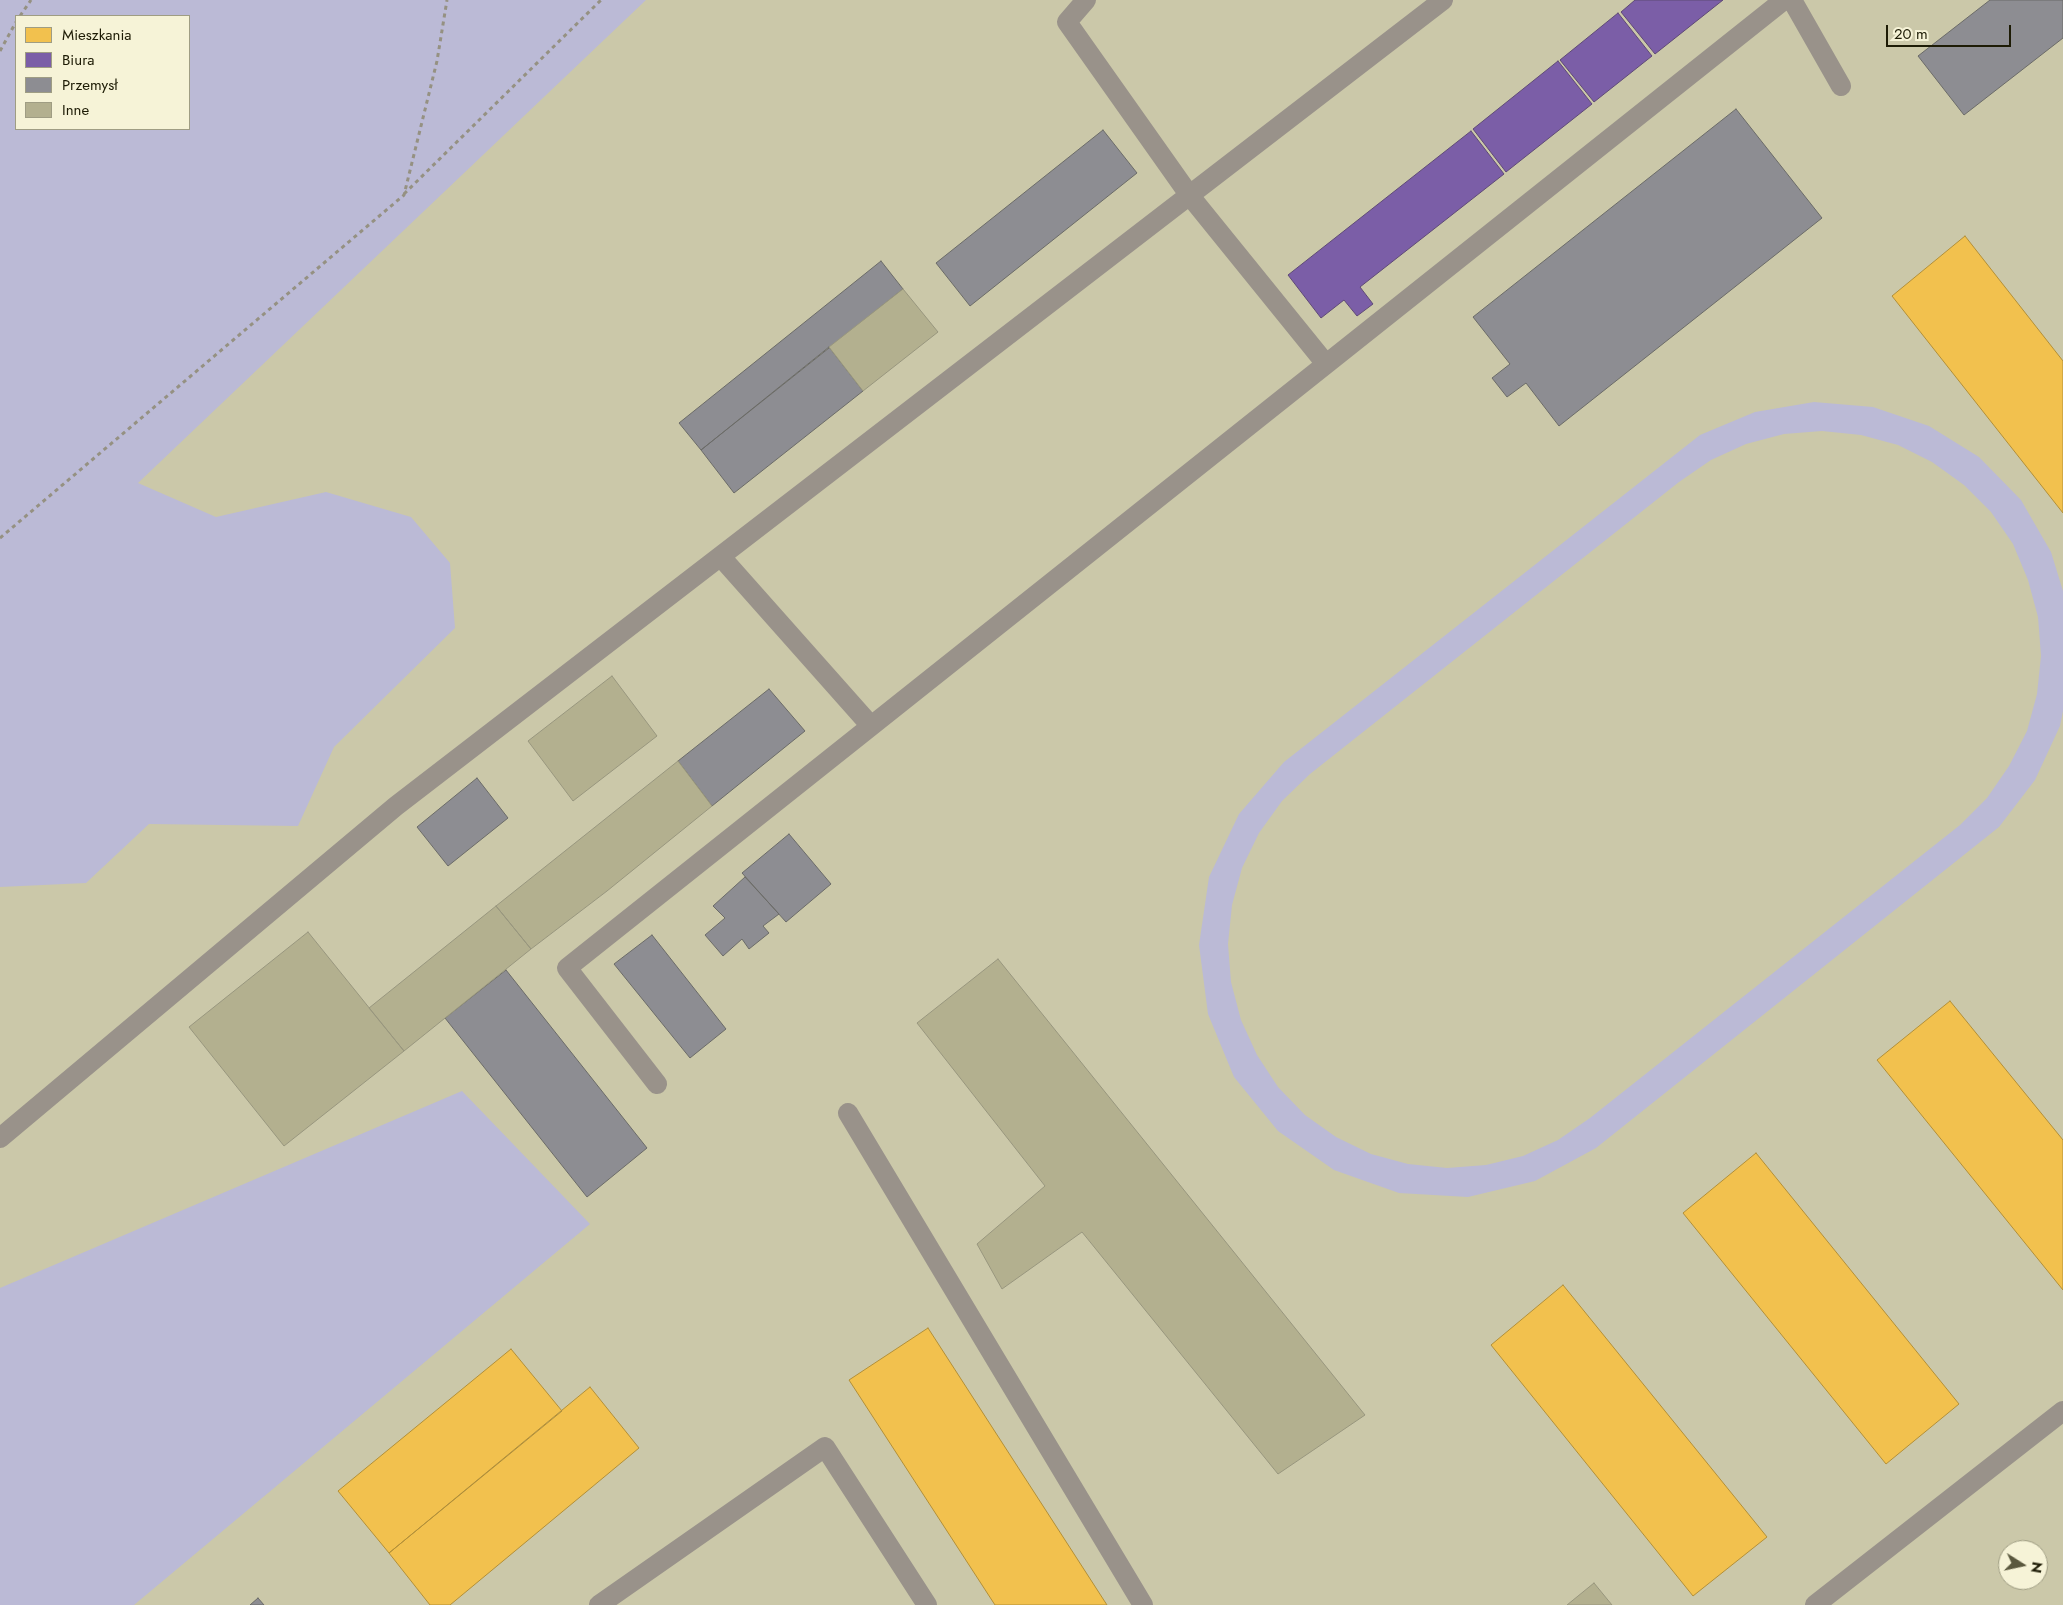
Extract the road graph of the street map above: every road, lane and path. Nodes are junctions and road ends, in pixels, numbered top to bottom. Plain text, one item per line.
1 (32, 0) edge
2 (447, 0) edge
3 (601, 0) edge
4 (1086, 0) edge
5 (1443, 0) edge
6 (1784, 0) edge
7 (1792, 0) edge
8 (21, 15) edge
9 (15, 24) edge
10 (0, 51) edge
11 (1841, 86) dead end
12 (404, 194) junction
13 (1190, 196) junction
14 (1326, 364) junction
15 (0, 538) edge
16 (721, 557) junction
17 (871, 726) junction
18 (657, 1084) dead end
19 (848, 1113) dead end
20 (0, 1138) edge
21 (2063, 1411) edge
22 (599, 1605) edge
23 (926, 1605) edge
24 (1143, 1605) edge
25 (1815, 1605) edge

1 - 8 path
2 - 12 path
3 - 12 path
4 - 13 lane
5 - 13 lane
6 - 14 lane
7 - 11 lane
9 - 10 path
12 - 15 path
13 - 14 lane
13 - 16 lane
14 - 17 lane
16 - 17 lane
16 - 20 lane
17 - 18 lane
19 - 24 lane
21 - 25 lane
22 - 23 lane

